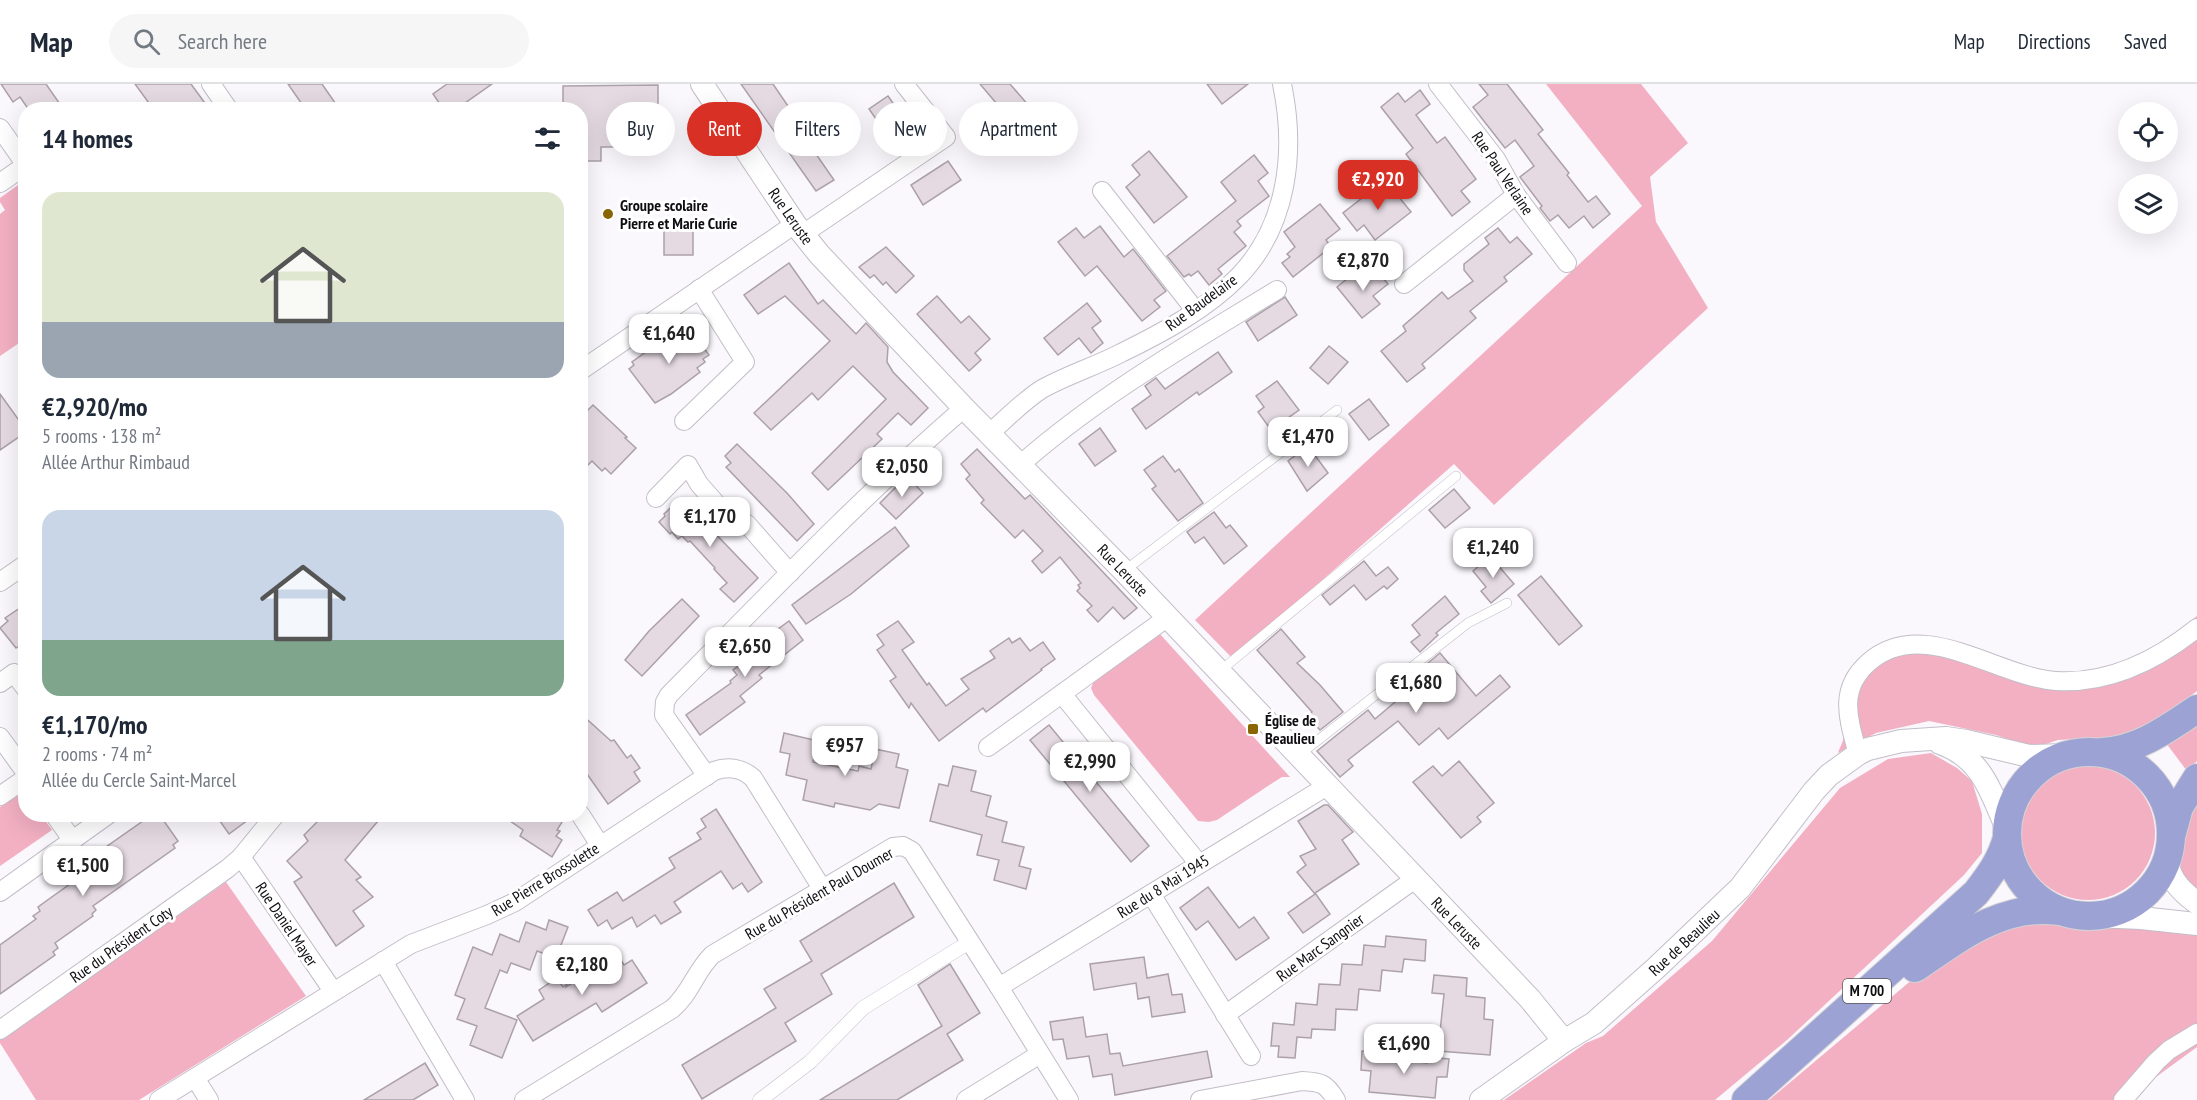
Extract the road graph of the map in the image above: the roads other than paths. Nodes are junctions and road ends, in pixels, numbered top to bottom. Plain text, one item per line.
1 (210, 84) edge
2 (702, 84) edge
3 (904, 84) edge
4 (1282, 84) edge
5 (1438, 84) edge
6 (223, 102) edge
7 (0, 128) edge
8 (18, 154) edge
9 (18, 171) edge
10 (0, 183) edge
11 (1102, 191) dead end
12 (1516, 195) junction
13 (799, 229) junction
14 (1567, 263) dead end
15 (1404, 284) dead end
16 (699, 289) junction
17 (1277, 290) dead end
18 (1196, 310) junction
19 (588, 365) edge
20 (964, 408) junction
21 (1337, 410) dead end
22 (684, 421) dead end
23 (990, 432) junction
24 (1020, 465) junction
25 (1456, 476) dead end
26 (656, 498) dead end
27 (18, 570) edge
28 (1124, 571) junction
29 (790, 573) junction
30 (0, 582) edge
31 (1507, 603) dead end
32 (1168, 617) junction
33 (2197, 628) edge
34 (1220, 671) junction
35 (18, 678) edge
36 (0, 683) edge
37 (1062, 694) junction
38 (2197, 709) edge
39 (0, 737) edge
40 (1924, 739) junction
41 (988, 747) dead end
42 (2093, 752) junction
43 (1858, 754) junction
44 (1299, 755) junction
45 (2064, 755) junction
46 (18, 762) edge
47 (707, 776) junction
48 (2197, 778) edge
49 (18, 784) edge
50 (1327, 786) junction
51 (0, 796) edge
52 (60, 822) edge
53 (98, 822) edge
54 (269, 822) edge
55 (585, 822) edge
56 (2007, 833) junction
57 (2172, 833) junction
58 (73, 841) junction
59 (600, 845) junction
60 (241, 857) junction
61 (2167, 862) junction
62 (1199, 864) junction
63 (1415, 879) junction
64 (823, 890) junction
65 (0, 892) edge
66 (1151, 894) junction
67 (2197, 903) edge
68 (2059, 911) junction
69 (2095, 916) junction
70 (2197, 924) edge
71 (971, 941) junction
72 (383, 961) junction
73 (999, 987) junction
74 (333, 991) junction
75 (1226, 1015) junction
76 (0, 1030) edge
77 (2197, 1033) edge
78 (1564, 1041) junction
79 (1040, 1054) junction
80 (1251, 1056) dead end
81 (195, 1078) junction
82 (159, 1100) edge
83 (209, 1100) edge
84 (465, 1100) edge
85 (524, 1100) edge
86 (760, 1100) edge
87 (966, 1100) edge
88 (1069, 1100) edge
89 (1200, 1100) edge
90 (1336, 1100) edge
91 (1481, 1100) edge
92 (1748, 1100) edge
93 (2123, 1100) edge

1 - 6 street
2 - 13 street, Rue Leruste
3 - 13 street
4 - 18 street, Rue Baudelaire
5 - 12 street, Rue Paul Verlaine
7 - 8 street
9 - 10 street
11 - 18 street
12 - 14 street, Rue Paul Verlaine
12 - 15 street
13 - 16 street
13 - 20 street, Rue Leruste
16 - 19 street
16 - 22 street
17 - 24 street
18 - 23 street, Rue Baudelaire
20 - 23 street, Rue Leruste
20 - 29 street
21 - 28 lane
23 - 24 street, Rue Leruste
24 - 28 street, Rue Leruste
25 - 34 lane
26 - 29 street
27 - 30 street
28 - 32 street, Rue Leruste
29 - 47 street
31 - 44 lane
32 - 34 street, Rue Leruste
32 - 37 street
33 - 43 street
34 - 44 street, Rue Leruste
35 - 36 street
37 - 41 street
37 - 62 street
38 - 42 highway
39 - 46 street
40 - 43 street, Rue de Beaulieu
40 - 45 street, Rue de Beaulieu
40 - 56 street, Rue de Beaulieu
42 - 45 highway
42 - 57 highway
43 - 78 street, Rue de Beaulieu
44 - 50 street, Rue Leruste
45 - 56 highway
47 - 59 street, Rue Pierre Brossolette
47 - 64 street, Rue Pierre Brossolette
48 - 57 highway
49 - 51 street
50 - 62 street, Rue du 8 Mai 1945
50 - 63 street, Rue Leruste
52 - 58 street
53 - 58 street
54 - 60 street, Rue du Président Coty
55 - 59 street
56 - 68 highway
56 - 92 highway, M 700
57 - 61 highway
58 - 65 street
59 - 72 street, Rue Pierre Brossolette
60 - 74 street, Rue Daniel Mayer
60 - 76 street, Rue du Président Coty
61 - 67 street
61 - 69 highway
62 - 66 street, Rue du 8 Mai 1945
63 - 75 street, Rue Marc Sangnier
63 - 78 street, Rue Leruste
64 - 71 street, Rue du Président Paul Doumer
64 - 85 street, Rue du Président Paul Doumer
66 - 73 street, Rue du 8 Mai 1945
66 - 75 street
68 - 69 highway
68 - 92 highway, M 700
69 - 70 street
71 - 73 street, Rue du Président Paul Doumer
71 - 86 street
72 - 74 street, Rue Pierre Brossolette
72 - 84 street
73 - 79 street, Rue du Président Paul Doumer
74 - 81 street, Rue Pierre Brossolette
75 - 80 street
77 - 93 street
78 - 91 street, Rue de Beaulieu
79 - 87 street
79 - 88 street, Rue du Président Paul Doumer
81 - 82 street, Rue Pierre Brossolette
81 - 83 street
89 - 90 street

